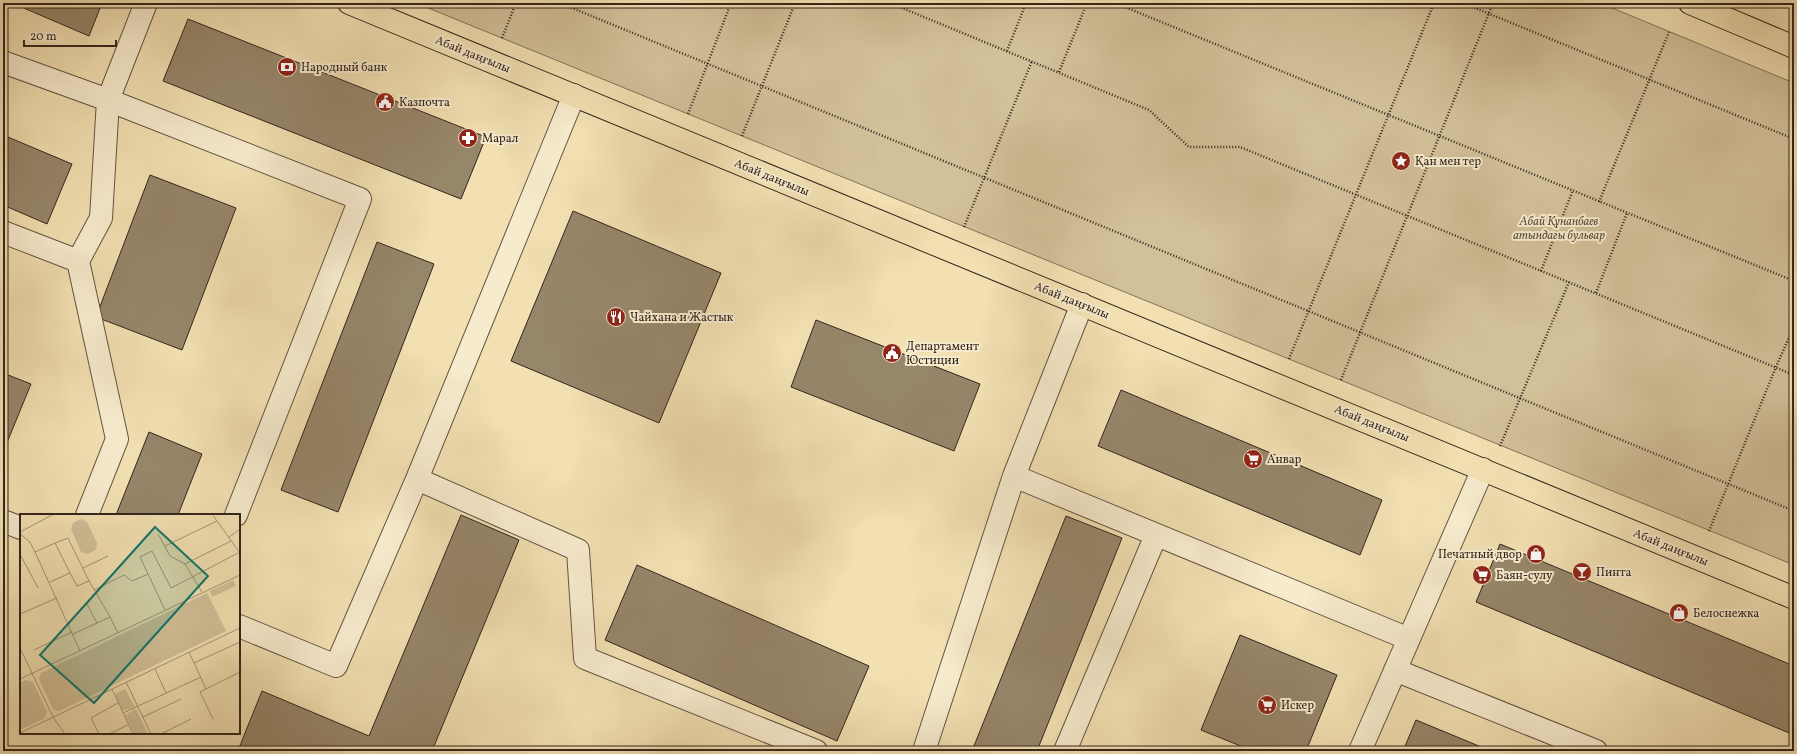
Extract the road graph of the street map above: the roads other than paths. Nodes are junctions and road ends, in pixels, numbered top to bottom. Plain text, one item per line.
1 (146, 3) edge
2 (350, 3) edge
3 (1690, 3) edge
4 (1794, 46) edge
5 (3, 62) edge
6 (574, 96) junction
7 (108, 100) junction
8 (3, 232) edge
9 (78, 261) junction
10 (1082, 304) junction
11 (1483, 469) junction
12 (1014, 476) junction
13 (417, 480) junction
14 (87, 514) edge
15 (236, 514) edge
16 (3, 521) edge
17 (20, 528) edge
18 (1156, 536) junction
19 (1794, 598) edge
20 (240, 626) edge
21 (1408, 639) junction
22 (1395, 670) junction
23 (816, 751) edge
24 (924, 751) edge
25 (1065, 751) edge
26 (1360, 751) edge
27 (1596, 751) edge

1 - 7 lane
2 - 6 main road, Абай даңғылы
3 - 4 main road
5 - 7 lane
6 - 10 main road, Абай даңғылы
6 - 13 lane
7 - 9 lane
7 - 15 lane
8 - 9 lane
9 - 14 lane
10 - 11 main road, Абай даңғылы
10 - 12 lane
11 - 19 main road, Абай даңғылы
11 - 21 lane
12 - 18 lane
12 - 24 lane
13 - 20 lane
13 - 23 lane
16 - 17 lane
18 - 21 lane
18 - 25 lane
21 - 22 lane
22 - 26 lane
22 - 27 lane

